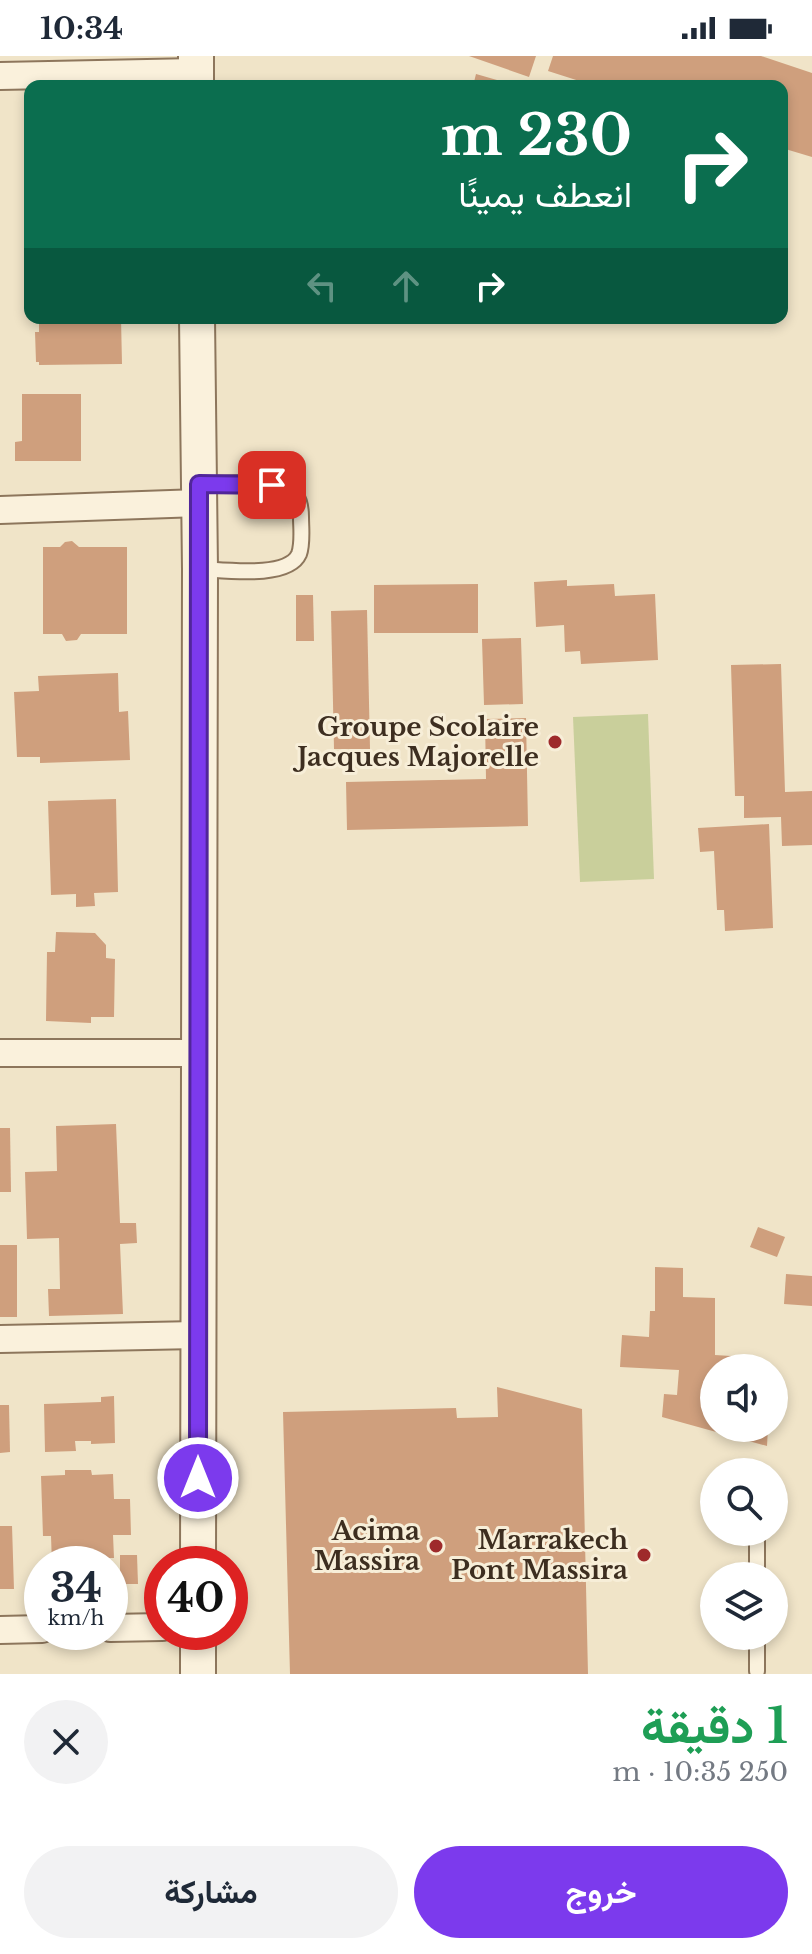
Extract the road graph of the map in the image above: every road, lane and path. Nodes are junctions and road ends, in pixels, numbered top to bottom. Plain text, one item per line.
1 (196, 71) edge
2 (0, 76) edge
3 (197, 324) edge
4 (199, 494) junction
5 (0, 510) edge
6 (200, 569) junction
7 (0, 1053) edge
8 (198, 1053) junction
9 (197, 1335) junction
10 (0, 1339) edge
11 (198, 1546) edge
12 (24, 1629) edge
13 (0, 1630) edge
14 (198, 1650) edge
15 (757, 1650) edge
16 (757, 1671) dead end
17 (198, 1674) edge

1 - 2 street
3 - 4 street
4 - 5 street
4 - 6 street
4 - 6 lane
6 - 8 street
7 - 8 street
8 - 9 street
9 - 10 street
9 - 11 street
12 - 13 street
14 - 17 street
15 - 16 lane

